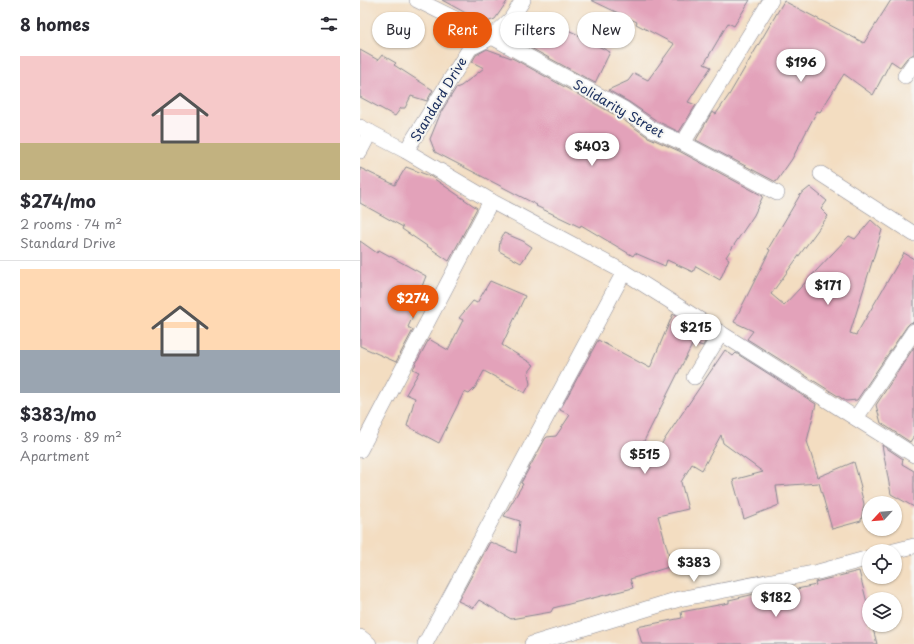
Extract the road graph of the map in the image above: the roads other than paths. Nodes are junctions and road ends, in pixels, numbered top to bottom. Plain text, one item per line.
1 (417, 0) edge
2 (523, 0) edge
3 (771, 0) edge
4 (441, 12) edge
5 (492, 37) joint
6 (470, 48) edge
7 (914, 63) edge
8 (905, 76) dead end
9 (365, 130) edge
10 (683, 143) junction
11 (360, 151) edge
12 (406, 152) junction
13 (821, 174) dead end
14 (777, 192) dead end
15 (491, 201) junction
16 (914, 234) edge
17 (624, 272) junction
18 (914, 331) edge
19 (721, 333) junction
20 (694, 377) dead end
21 (856, 418) junction
22 (360, 450) edge
23 (914, 455) edge
24 (914, 546) edge
25 (902, 549) edge
26 (862, 560) edge
27 (360, 636) edge
28 (369, 644) edge
29 (425, 644) edge
30 (532, 644) edge

1 - 4 street, Solidarity Street
2 - 5 street, Standard Drive
3 - 10 street
5 - 10 street, Solidarity Street
6 - 12 street, Standard Drive
7 - 8 street
9 - 11 street
9 - 12 street
10 - 14 street, Solidarity Street
12 - 15 street
13 - 16 street
15 - 17 street
15 - 22 street
17 - 19 street
17 - 29 street
18 - 21 street
19 - 20 street
19 - 21 street
21 - 23 street
24 - 25 street
26 - 30 street
27 - 28 street

